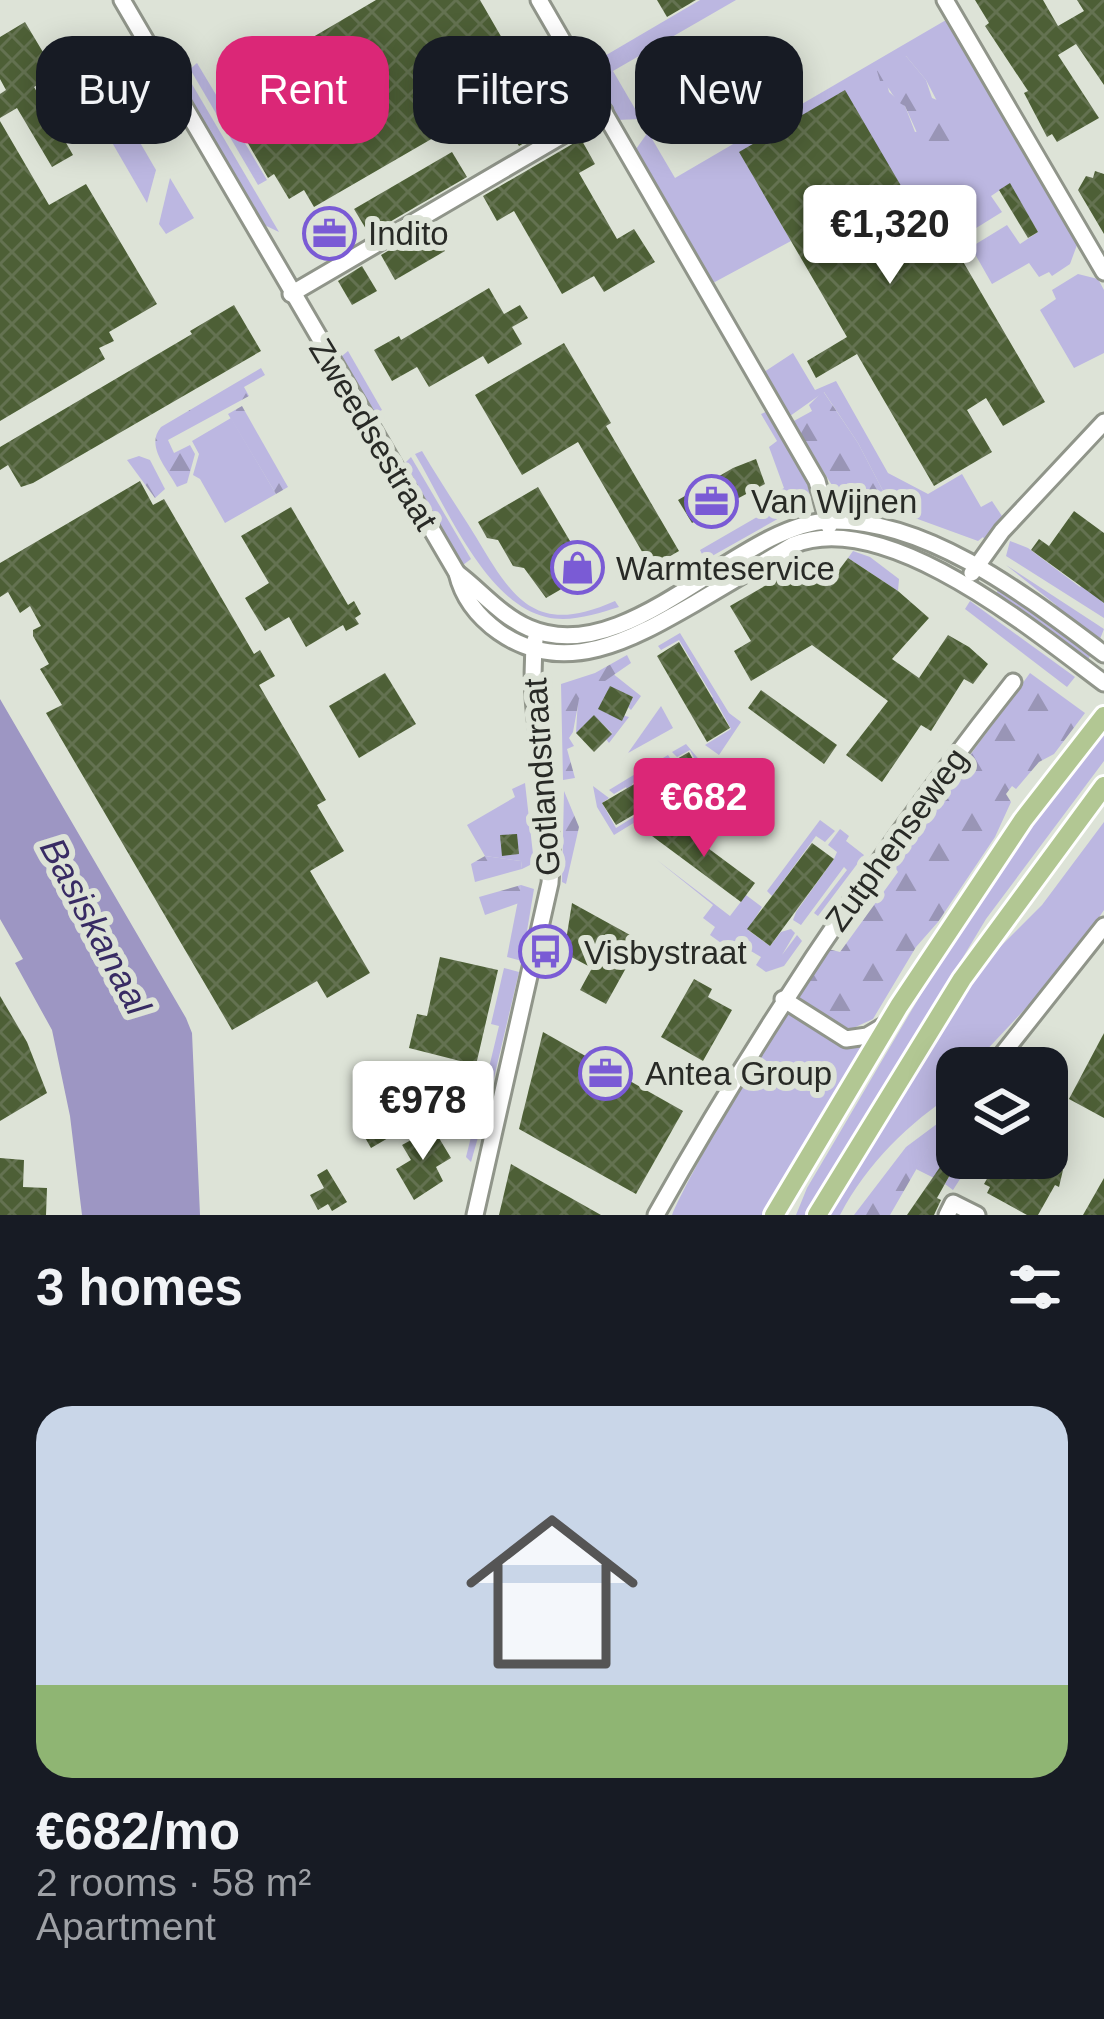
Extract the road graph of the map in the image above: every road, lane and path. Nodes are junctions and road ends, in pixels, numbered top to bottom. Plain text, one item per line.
1 (122, 0) edge
2 (539, 0) edge
3 (945, 0) edge
4 (560, 36) edge
5 (611, 123) edge
6 (548, 144) edge
7 (1104, 272) edge
8 (292, 294) junction
9 (1104, 422) edge
10 (829, 528) junction
11 (977, 566) junction
12 (965, 583) junction
13 (535, 639) junction
14 (1104, 654) edge
15 (1013, 682) dead end
16 (1104, 683) edge
17 (1104, 716) edge
18 (1104, 786) edge
19 (1104, 926) edge
20 (783, 999) junction
21 (895, 1014) junction
22 (1008, 1047) edge
23 (494, 1133) junction
24 (465, 1215) edge
25 (475, 1215) edge
26 (656, 1215) edge
27 (774, 1215) edge
28 (817, 1215) edge
29 (946, 1215) edge
30 (977, 1215) edge

1 - 8 street, Zweedsestraat
2 - 4 street
3 - 7 street
5 - 10 street
6 - 8 street
8 - 13 street, Zweedsestraat
9 - 11 street
10 - 11 street
10 - 12 street
10 - 13 street
11 - 12 street
11 - 14 street
12 - 16 street
13 - 23 street, Gotlandstraat
15 - 20 street, Zutphenseweg
17 - 21 main road
18 - 28 main road
19 - 22 street
20 - 21 street
20 - 26 street, Zutphenseweg
21 - 27 main road
23 - 24 street, Gotlandstraat
23 - 25 street, Gotlandstraat
29 - 30 street

